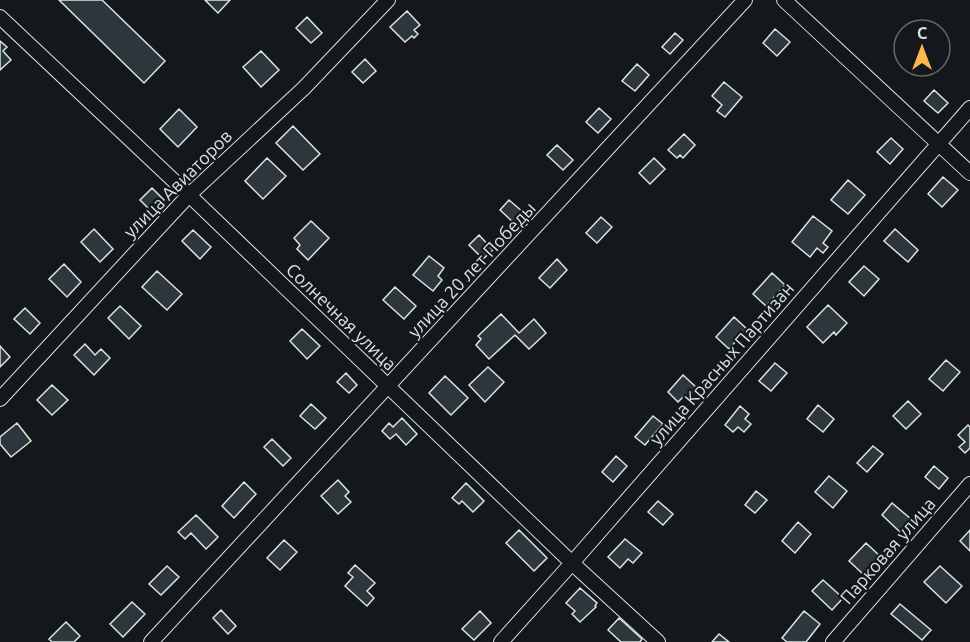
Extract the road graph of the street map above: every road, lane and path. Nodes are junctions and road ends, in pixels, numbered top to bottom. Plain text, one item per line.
1 (388, 0) edge
2 (745, 0) edge
3 (784, 0) edge
4 (0, 17) edge
5 (970, 108) edge
6 (938, 144) junction
7 (970, 173) edge
8 (189, 195) junction
9 (388, 388) junction
10 (0, 399) edge
11 (970, 484) edge
12 (572, 563) junction
13 (151, 642) edge
14 (501, 642) edge
15 (658, 642) edge
16 (832, 642) edge

1 - 8 street, улица Авиаторов
2 - 9 street, улица 20 лет Победы
3 - 6 street
4 - 8 street, Солнечная улица
5 - 6 street, улица Красных Партизан
6 - 7 street
6 - 12 street, улица Красных Партизан
8 - 9 street, Солнечная улица
8 - 10 street, улица Авиаторов
9 - 12 street, Солнечная улица
9 - 13 street, улица 20 лет Победы
11 - 16 street, Парковая улица
12 - 14 street, улица Красных Партизан
12 - 15 street, Солнечная улица

